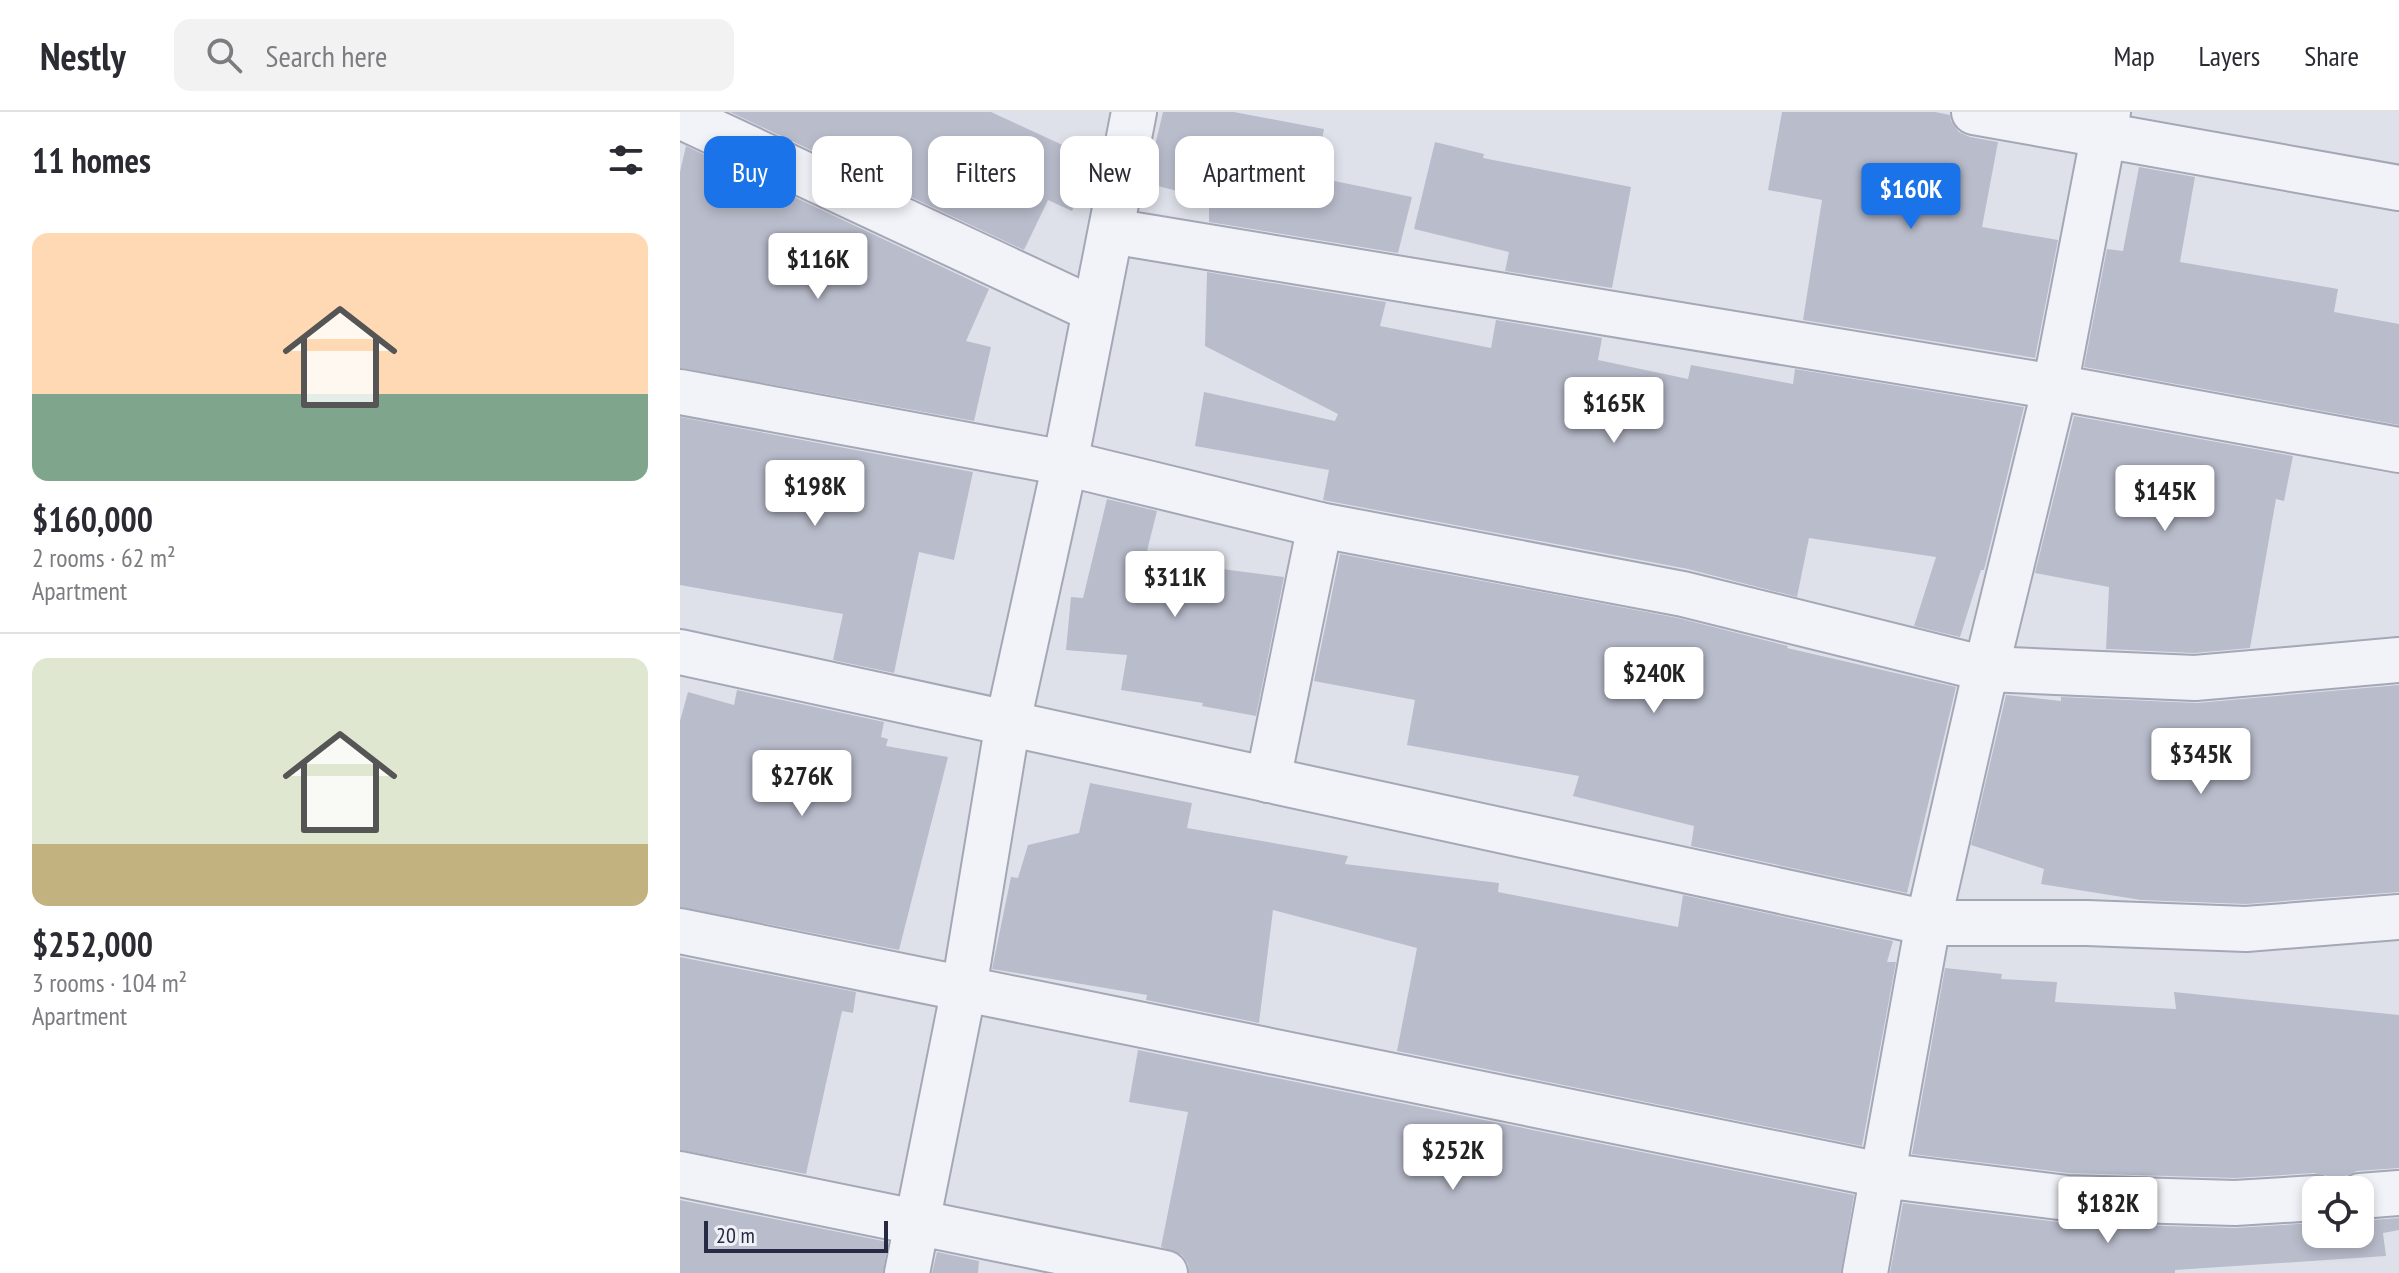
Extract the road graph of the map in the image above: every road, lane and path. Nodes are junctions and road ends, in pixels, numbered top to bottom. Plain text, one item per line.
1 (1134, 112) edge
2 (1974, 112) edge
3 (680, 116) edge
4 (2106, 124) edge
5 (2399, 188) edge
6 (1111, 231) junction
7 (1094, 310) junction
8 (2055, 387) junction
9 (680, 392) edge
10 (2399, 450) edge
11 (1065, 463) junction
12 (1320, 525) junction
13 (680, 652) edge
14 (2399, 660) edge
15 (1986, 669) junction
16 (1008, 722) junction
17 (1268, 780) junction
18 (2399, 917) edge
19 (1928, 923) junction
20 (680, 931) edge
21 (964, 988) junction
22 (680, 1174) edge
23 (1881, 1175) junction
24 (2399, 1193) edge
25 (2374, 1195) edge
26 (2302, 1199) edge
27 (918, 1222) junction
28 (907, 1273) edge
29 (1165, 1273) edge
30 (1865, 1273) edge

1 - 6 street
2 - 4 street
3 - 7 street
4 - 5 street
4 - 8 street
6 - 7 street
6 - 8 street
7 - 11 street
8 - 10 street
8 - 15 street
9 - 11 street
11 - 12 street
11 - 16 street
12 - 15 street
12 - 17 street
13 - 16 street
14 - 15 street
15 - 19 street
16 - 17 street
16 - 21 street
17 - 19 street
18 - 19 street
19 - 23 street
20 - 21 street
21 - 23 street
21 - 27 street
22 - 27 street
23 - 26 street
23 - 30 street
24 - 25 street
27 - 28 street
27 - 29 street

